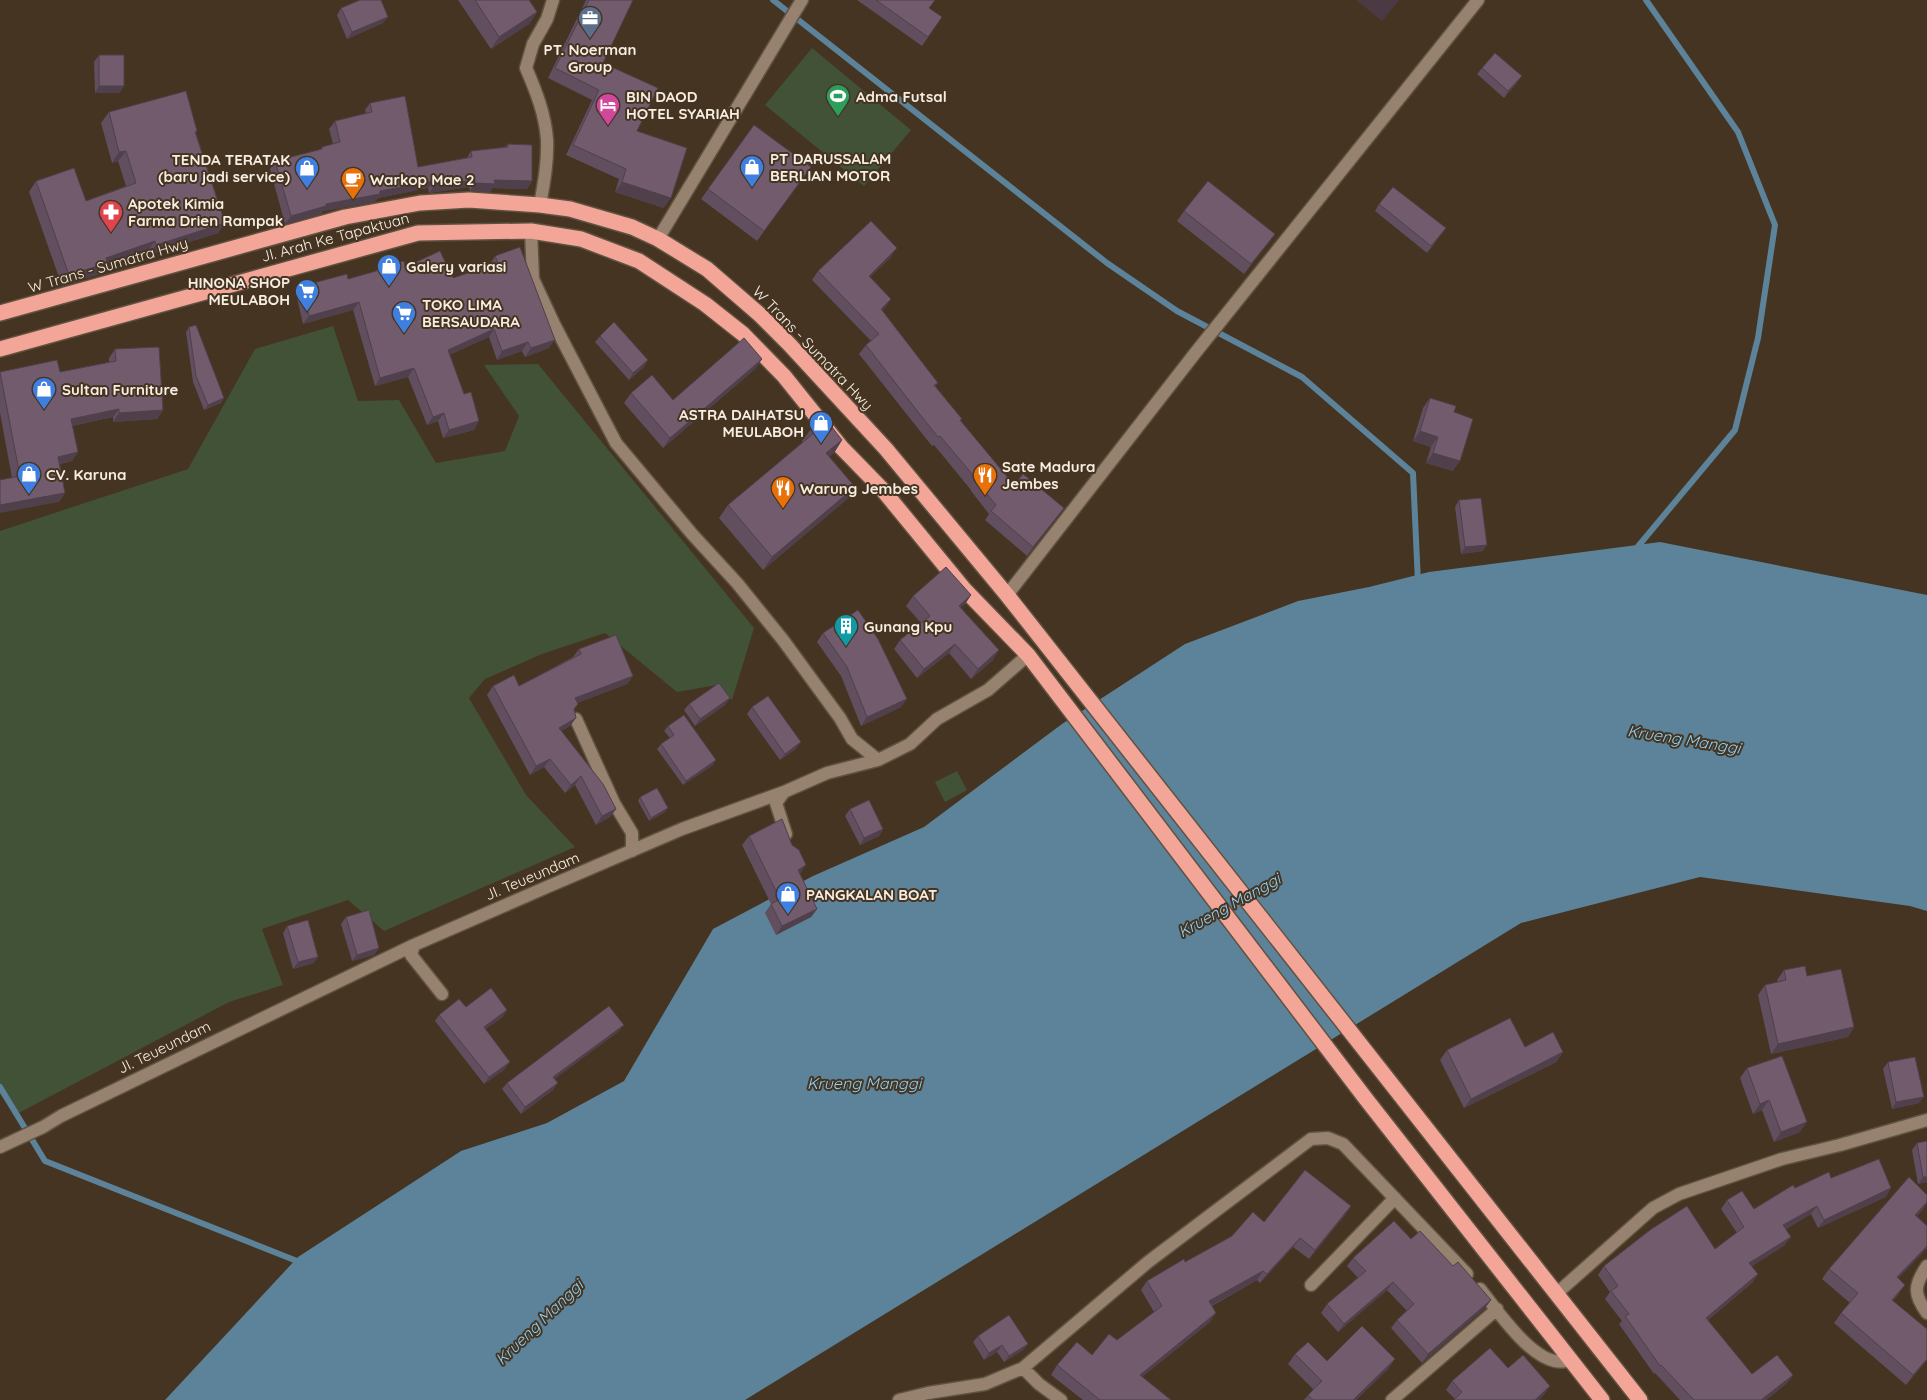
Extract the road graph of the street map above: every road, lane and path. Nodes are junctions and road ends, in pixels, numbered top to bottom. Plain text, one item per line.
1 (553, 0) edge
2 (802, 0) edge
3 (1478, 0) edge
4 (540, 205) junction
5 (531, 231) junction
6 (658, 239) junction
7 (0, 313) edge
8 (0, 349) edge
9 (1006, 595) junction
10 (1028, 655) junction
11 (576, 719) edge
12 (878, 760) junction
13 (784, 792) junction
14 (790, 844) edge
15 (632, 851) junction
16 (412, 950) junction
17 (442, 994) dead end
18 (1927, 1120) edge
19 (0, 1147) edge
20 (1395, 1198) junction
21 (1927, 1266) edge
22 (1312, 1285) dead end
23 (1556, 1294) junction
24 (1497, 1309) junction
25 (1927, 1313) edge
26 (1571, 1361) junction
27 (1023, 1368) junction
28 (899, 1400) edge
29 (1061, 1400) edge
30 (1392, 1400) edge
31 (1602, 1400) edge
32 (1640, 1400) edge

1 - 4 street
2 - 6 street
3 - 9 street
4 - 6 highway, W Trans - Sumatra Hwy
4 - 7 highway, W Trans - Sumatra Hwy
5 - 8 highway, JI. Arah Ke Tapaktuan
5 - 10 highway, JI. Arah Ke Tapaktuan
5 - 12 street
6 - 9 highway, W Trans - Sumatra Hwy
9 - 23 highway, W Trans - Sumatra Hwy
10 - 12 street, JI. Teueundam
10 - 26 highway, JI. Arah Ke Tapaktuan
11 - 15 street
12 - 13 street, JI. Teueundam
13 - 14 street
13 - 15 street, JI. Teueundam
15 - 16 street, JI. Teueundam
16 - 17 street
16 - 19 street, JI. Teueundam
18 - 23 street
20 - 22 street
20 - 24 street
20 - 27 street
21 - 25 street
23 - 32 highway, W Trans - Sumatra Hwy
24 - 26 street
24 - 30 street
26 - 31 highway, JI. Arah Ke Tapaktuan
27 - 28 street
27 - 29 street

